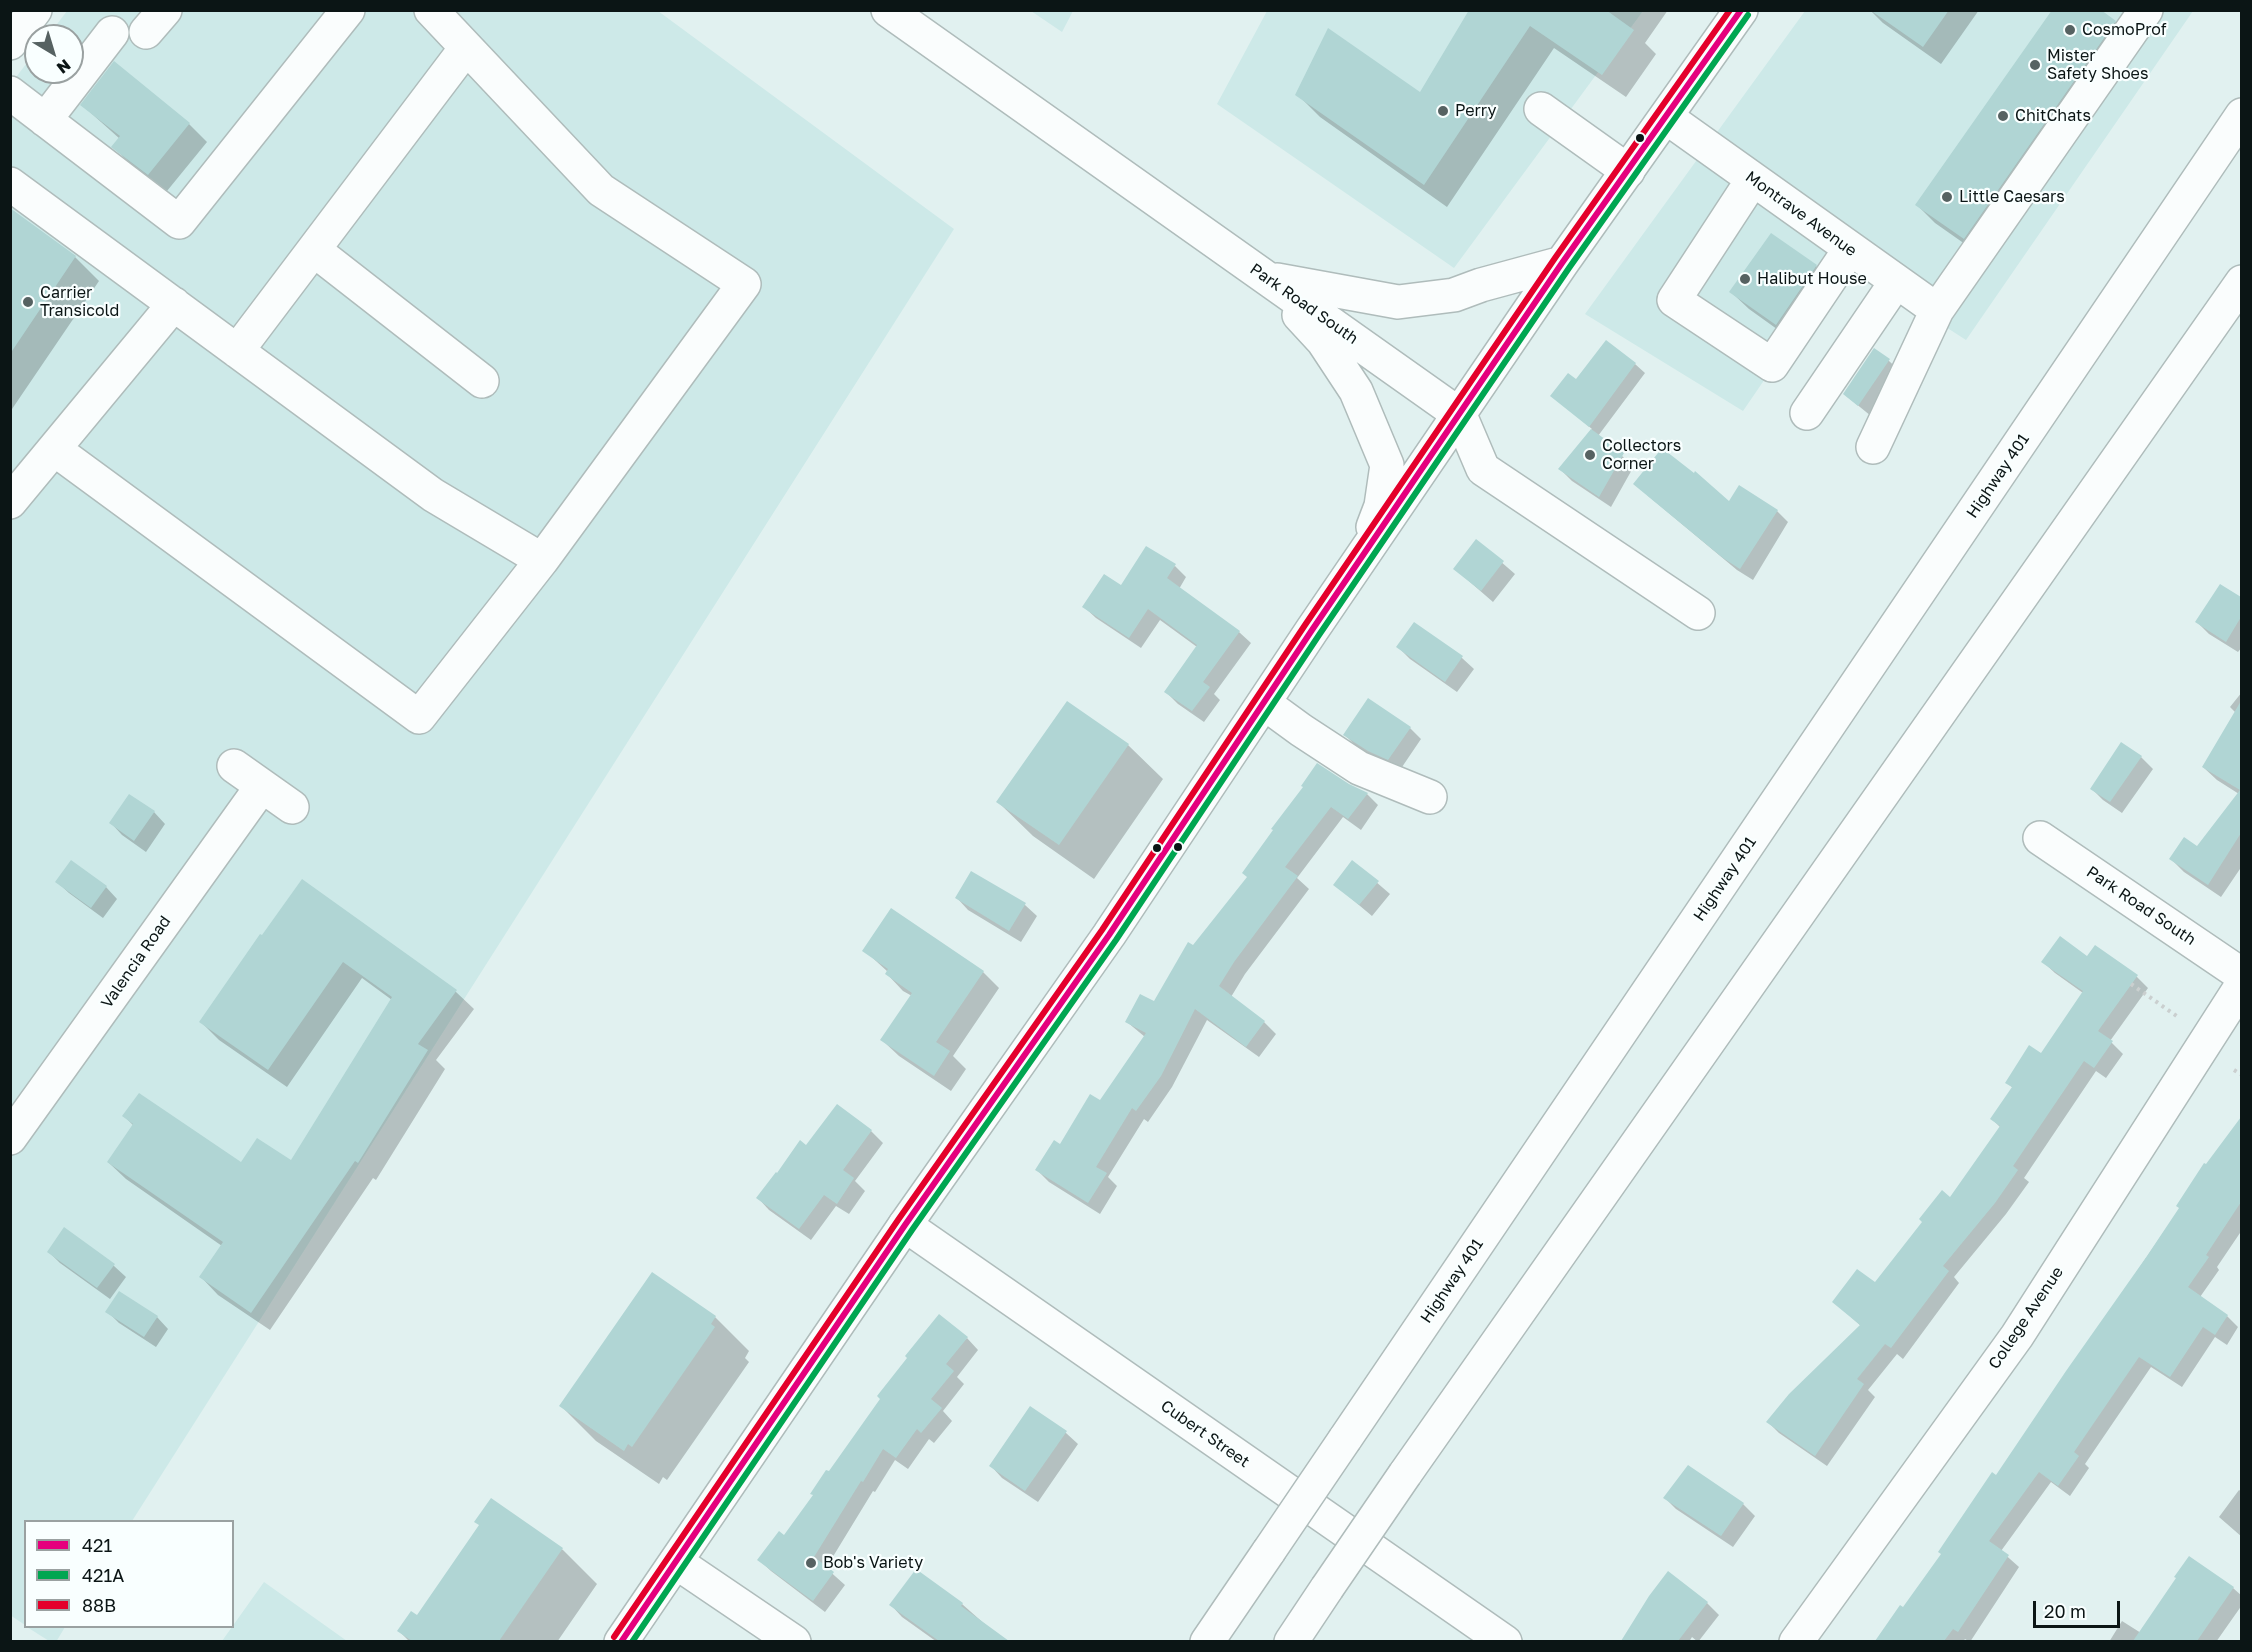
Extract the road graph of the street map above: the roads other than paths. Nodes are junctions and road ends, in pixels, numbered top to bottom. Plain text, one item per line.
1 (348, 10) edge
2 (431, 10) edge
3 (888, 10) edge
4 (1741, 10) edge
5 (2146, 10) edge
6 (112, 33) dead end
7 (466, 48) junction
8 (10, 93) edge
9 (1541, 109) dead end
10 (2241, 115) edge
11 (1666, 117) junction
12 (45, 120) junction
13 (1628, 171) junction
14 (1753, 179) junction
15 (10, 184) edge
16 (1850, 249) junction
17 (314, 250) junction
18 (1562, 263) junction
19 (1266, 278) junction
20 (1896, 282) junction
21 (2241, 282) edge
22 (174, 304) junction
23 (1937, 310) junction
24 (237, 351) junction
25 (483, 381) dead end
26 (1807, 412) dead end
27 (1460, 415) junction
28 (1873, 447) dead end
29 (54, 449) junction
30 (10, 502) edge
31 (1363, 555) junction
32 (542, 560) junction
33 (1698, 613) dead end
34 (1264, 703) junction
35 (234, 766) dead end
36 (262, 786) junction
37 (1431, 797) dead end
38 (292, 807) dead end
39 (2040, 838) dead end
40 (2241, 975) edge
41 (2241, 985) edge
42 (10, 1138) edge
43 (905, 1225) junction
44 (676, 1562) junction
45 (621, 1641) edge
46 (794, 1641) edge
47 (1207, 1641) edge
48 (1291, 1641) edge
49 (1505, 1641) edge
50 (1796, 1641) edge

1 - 12 main road
2 - 7 main road
3 - 19 main road, Park Road South
4 - 11 main road
5 - 23 main road
6 - 12 main road
7 - 17 main road
7 - 32 main road
8 - 12 main road
9 - 13 main road
10 - 47 main road, Highway 401, bridge
11 - 13 main road
11 - 14 main road, Montrave Avenue
13 - 18 main road
14 - 16 main road, Montrave Avenue
14 - 16 main road
15 - 22 main road
16 - 20 main road, Montrave Avenue
17 - 24 main road
17 - 25 main road
18 - 19 main road
18 - 27 main road
19 - 27 main road, Park Road South
19 - 31 main road
20 - 23 main road, Montrave Avenue
20 - 26 main road
21 - 48 main road, bridge
22 - 24 main road
22 - 29 main road
23 - 28 main road
24 - 32 main road
27 - 31 main road
27 - 33 main road
29 - 30 main road
29 - 32 main road
31 - 34 main road
34 - 37 main road
34 - 43 main road
35 - 36 main road
36 - 38 main road
36 - 42 main road, Valencia Road
39 - 40 main road, Park Road South
41 - 50 main road, College Avenue
43 - 44 main road
43 - 49 main road, Cubert Street
44 - 45 main road
44 - 46 main road

